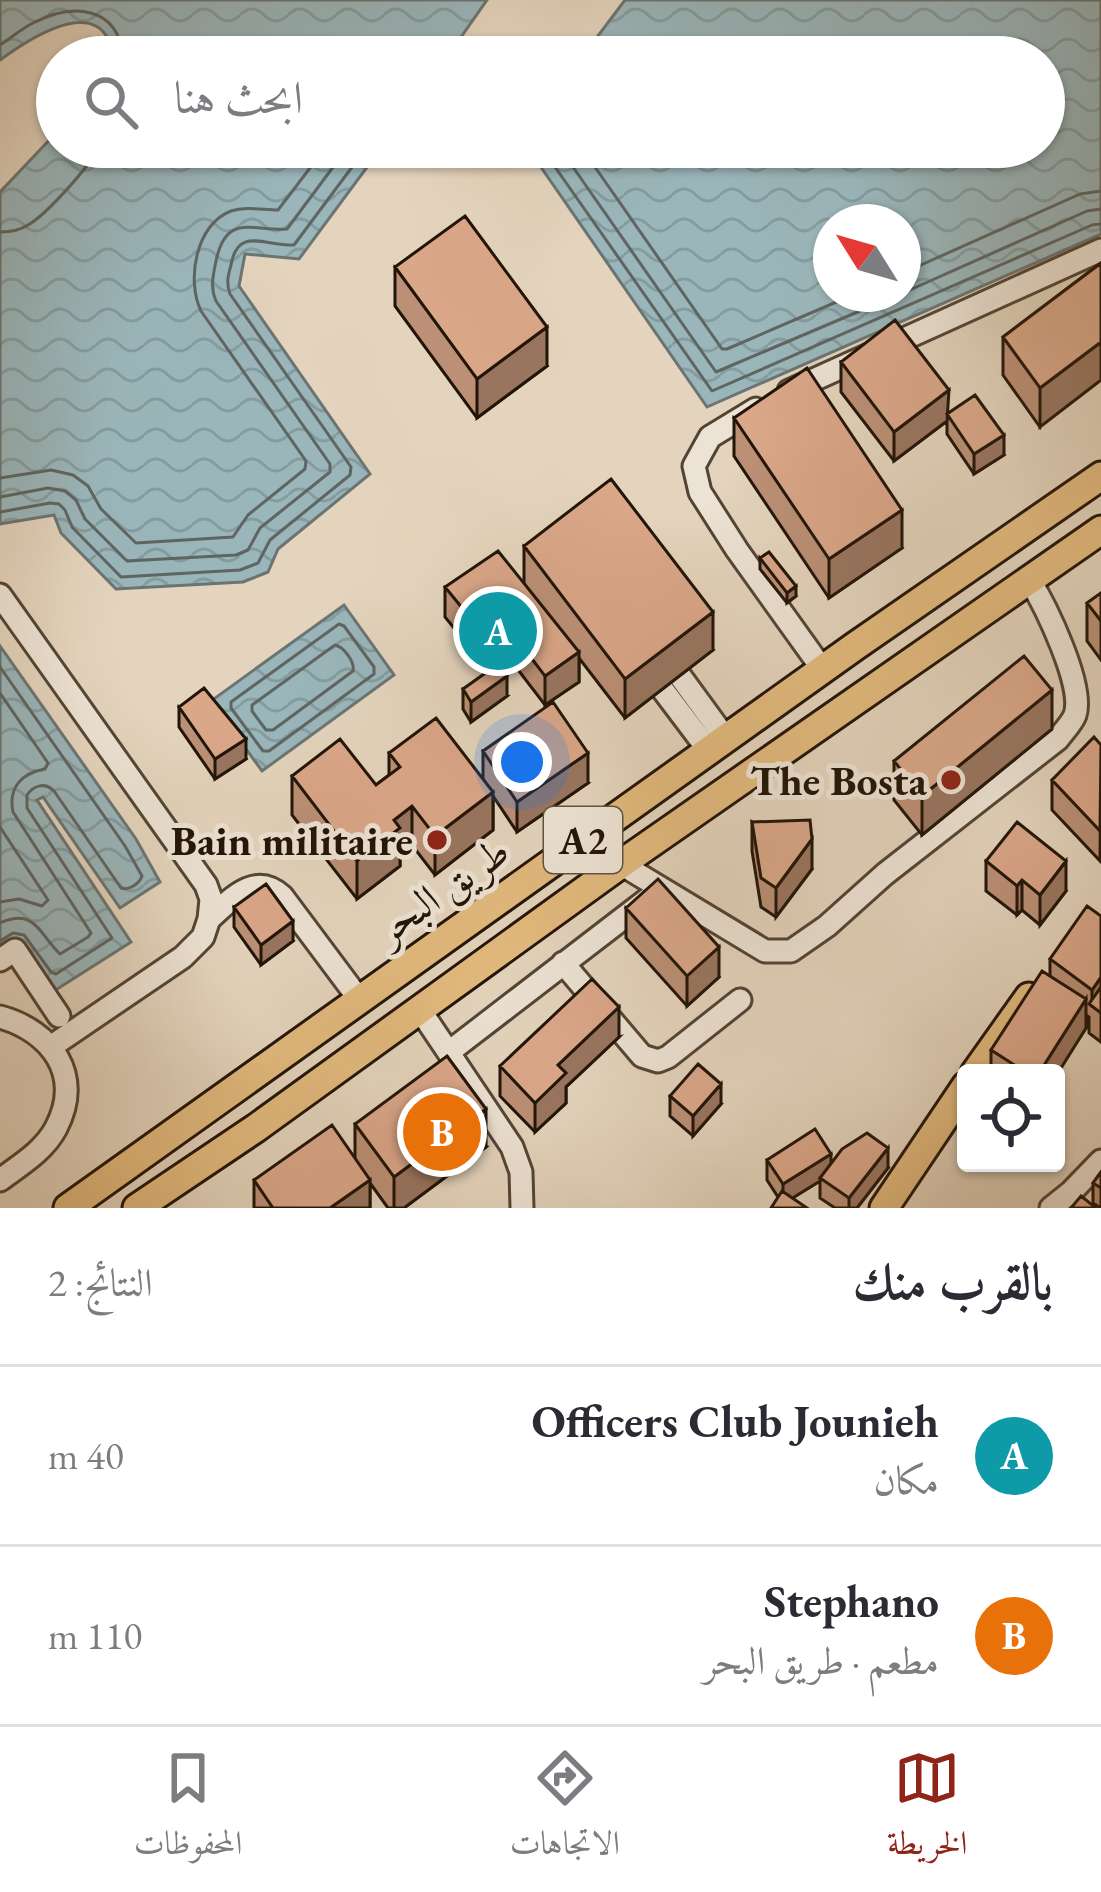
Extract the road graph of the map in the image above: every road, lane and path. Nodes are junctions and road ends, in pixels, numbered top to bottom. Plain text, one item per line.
1 (1101, 250) edge
2 (1101, 476) edge
3 (1101, 530) edge
4 (1029, 579) junction
5 (0, 596) edge
6 (854, 647) junction
7 (823, 670) junction
8 (672, 683) dead end
9 (878, 683) junction
10 (779, 701) junction
11 (802, 737) junction
12 (718, 745) junction
13 (620, 864) junction
14 (661, 889) junction
15 (209, 920) junction
16 (0, 960) edge
17 (563, 963) junction
18 (1045, 976) edge
19 (359, 1000) junction
20 (740, 1000) dead end
21 (420, 1010) junction
22 (59, 1016) dead end
23 (0, 1017) edge
24 (382, 1038) junction
25 (52, 1046) junction
26 (449, 1052) junction
27 (981, 1064) edge
28 (957, 1099) edge
29 (1101, 1160) edge
30 (0, 1180) edge
31 (68, 1208) edge
32 (137, 1208) edge
33 (522, 1208) edge
34 (884, 1208) edge
35 (1051, 1208) edge

1 - 7 street
2 - 6 main road, طريق البحر / A2
3 - 4 main road, طريق البحر / A2
4 - 9 main road, طريق البحر / A2
4 - 14 street
5 - 15 street
6 - 7 main road, طريق البحر / A2
6 - 9 main road
7 - 10 main road, طريق البحر / A2
8 - 12 street
9 - 11 main road, طريق البحر / A2
10 - 11 main road
10 - 12 main road, طريق البحر / A2
11 - 13 main road, طريق البحر / A2
12 - 19 main road, طريق البحر / A2
13 - 14 street
13 - 21 main road, طريق البحر / A2
14 - 17 street
15 - 19 street
15 - 25 street
16 - 22 street
17 - 20 street
17 - 26 street
18 - 27 main road
19 - 24 main road
19 - 31 main road, طريق البحر / A2
21 - 24 main road, طريق البحر / A2
21 - 26 street
23 - 25 street
24 - 32 main road, طريق البحر / A2
25 - 30 street
26 - 33 street
28 - 34 main road
29 - 35 street

